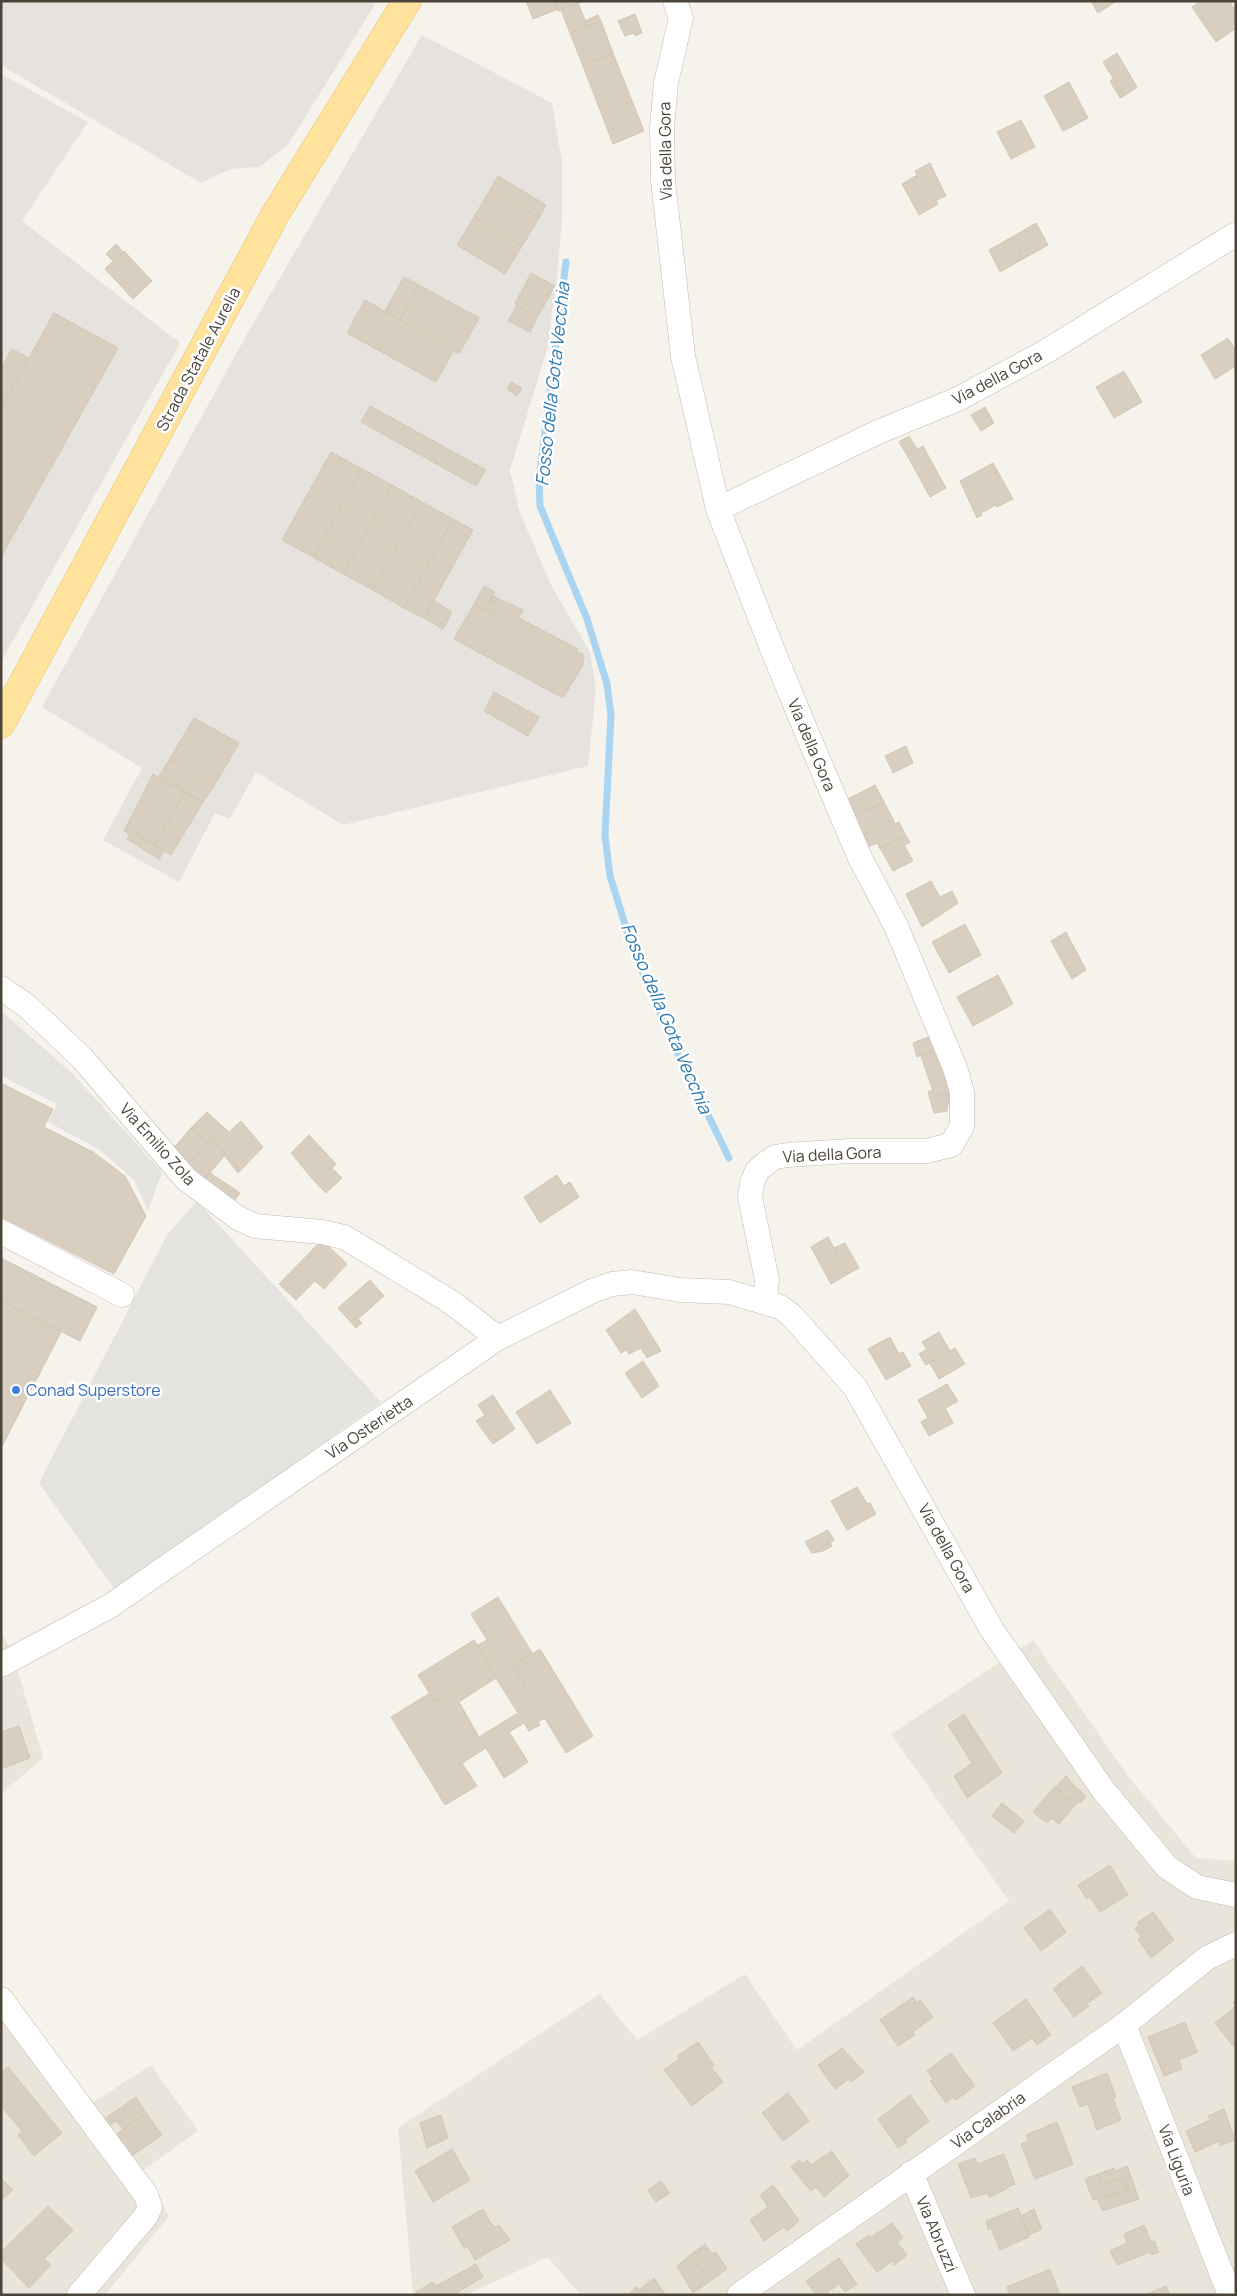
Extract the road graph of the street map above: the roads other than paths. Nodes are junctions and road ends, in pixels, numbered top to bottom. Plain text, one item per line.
1 (406, 1) edge
2 (674, 1) edge
3 (1236, 234) edge
4 (718, 509) junction
5 (1, 724) edge
6 (1, 988) edge
7 (1, 1232) edge
8 (122, 1295) dead end
9 (765, 1302) junction
10 (498, 1338) junction
11 (1, 1665) edge
12 (1236, 1895) edge
13 (1236, 1944) edge
14 (1, 1999) edge
15 (1124, 2025) junction
16 (911, 2173) junction
17 (79, 2295) edge
18 (739, 2295) edge
19 (963, 2295) edge
20 (1230, 2295) edge

1 - 5 main road, Strada Statale Aurelia
2 - 4 street, Via della Gora
3 - 4 street, Via della Gora
4 - 9 street, Via della Gora
6 - 10 street, Via Emilio Zola
7 - 8 street
9 - 10 street, Via Osterietta
9 - 12 street, Via della Gora
10 - 11 street, Via Osterietta
13 - 15 street, Via Calabria
14 - 17 street
15 - 16 street, Via Calabria
15 - 20 street, Via Liguria
16 - 18 street, Via Calabria
16 - 19 street, Via Abruzzi

